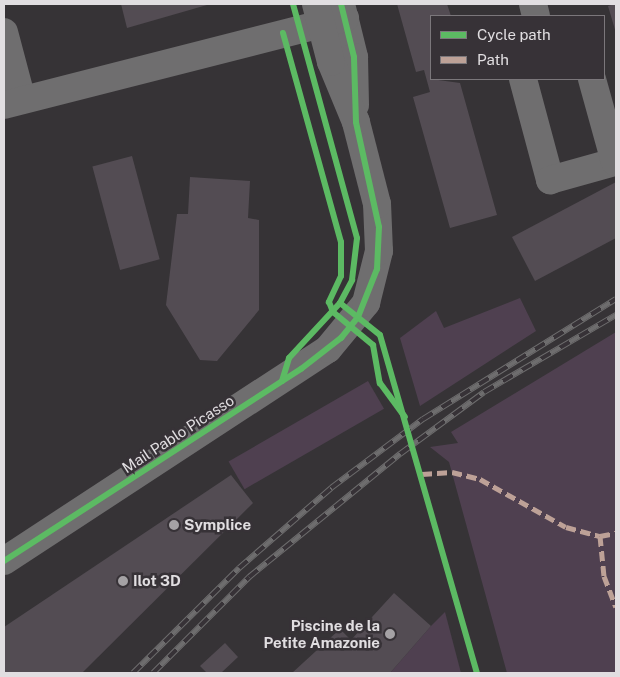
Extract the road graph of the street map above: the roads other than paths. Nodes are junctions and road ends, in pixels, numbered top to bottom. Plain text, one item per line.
1 (331, 12) edge
2 (4, 32) edge
3 (524, 80) edge
4 (592, 80) edge
5 (13, 103) edge
6 (4, 561) edge

1 - 5 street
1 - 6 street, Mail Pablo Picasso
2 - 5 street
3 - 4 street

